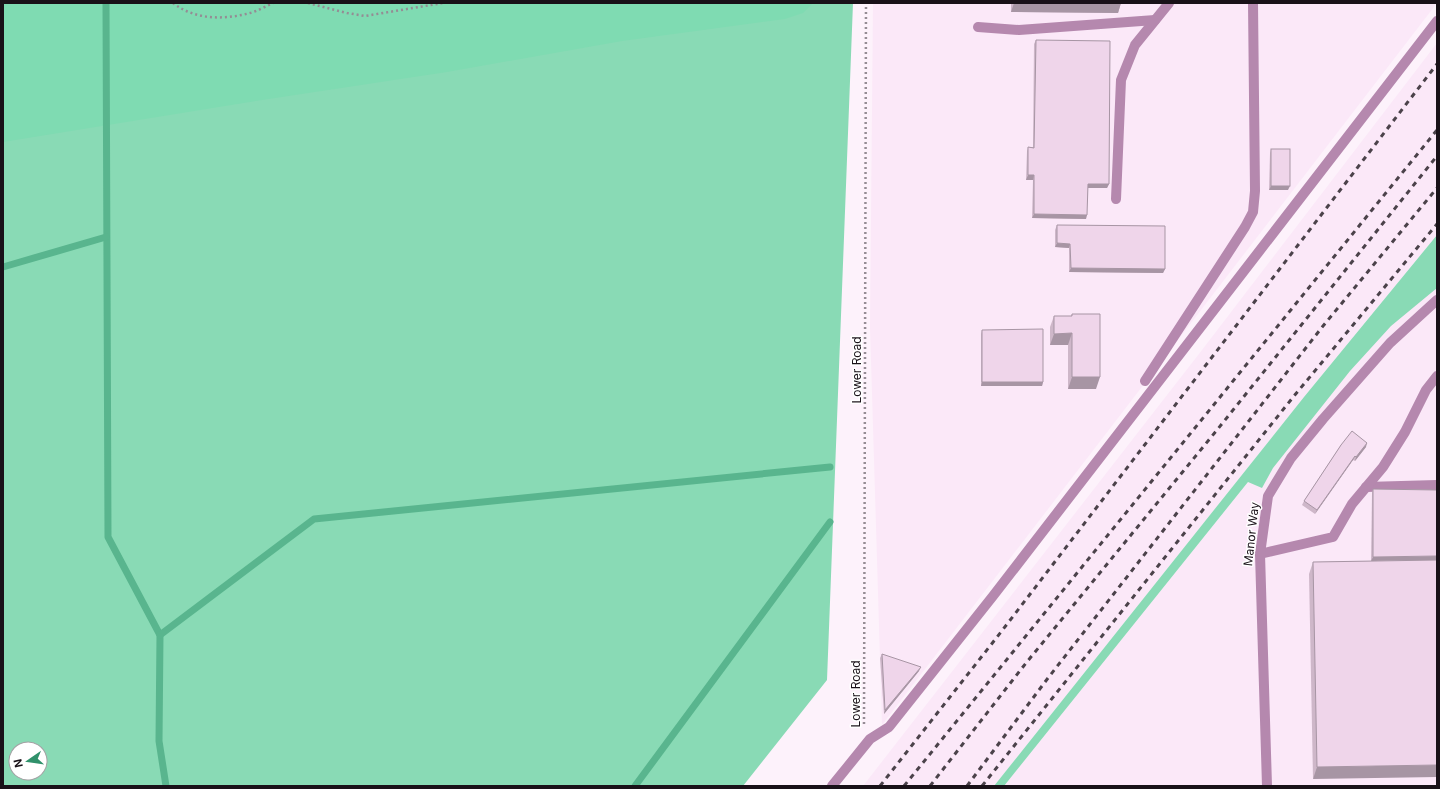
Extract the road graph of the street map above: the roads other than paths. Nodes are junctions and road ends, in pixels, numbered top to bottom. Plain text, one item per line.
1 (1169, 3) edge
2 (1253, 3) edge
3 (1155, 20) junction
4 (1437, 21) edge
5 (978, 27) dead end
6 (1116, 199) dead end
7 (1437, 300) edge
8 (1437, 376) edge
9 (1145, 381) dead end
10 (1437, 485) edge
11 (1366, 487) junction
12 (1260, 554) junction
13 (832, 786) edge
14 (1267, 786) edge

1 - 3 street
2 - 9 street
3 - 5 street
3 - 6 street
4 - 13 street
7 - 12 street, Manor Way
8 - 11 street
10 - 11 street
11 - 12 street
12 - 14 street, Manor Way

